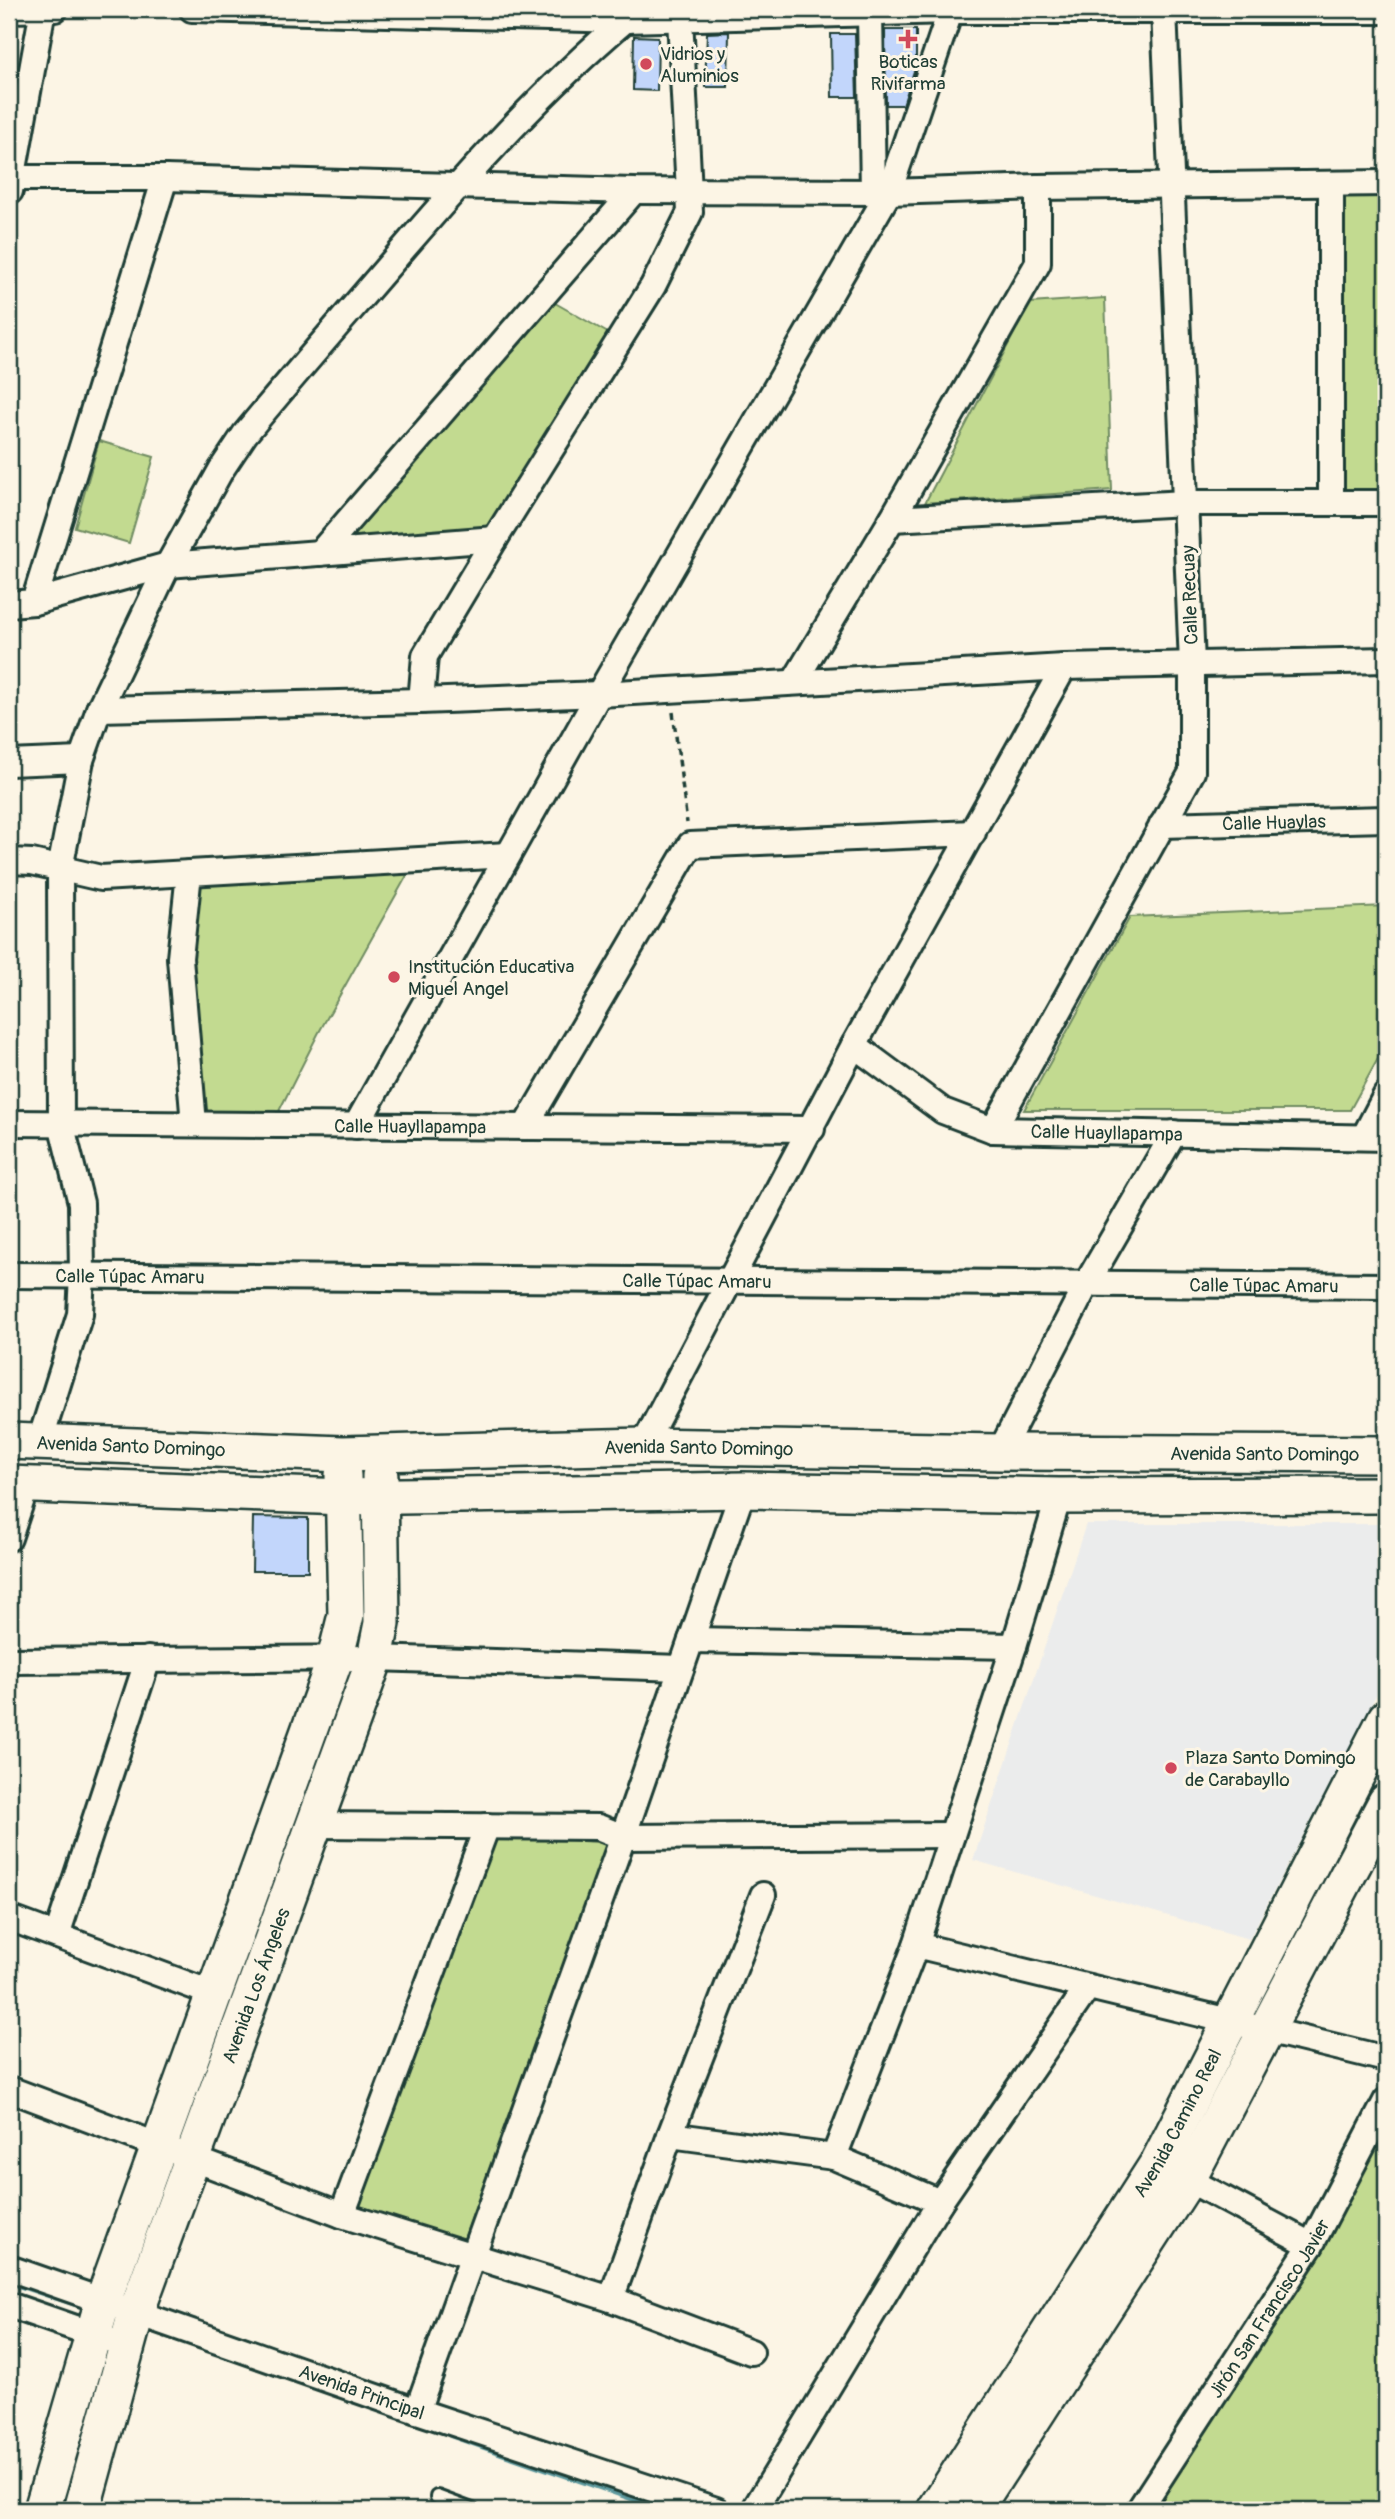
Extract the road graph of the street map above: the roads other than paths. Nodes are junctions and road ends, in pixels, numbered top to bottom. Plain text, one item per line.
1 (43, 9) edge
2 (55, 9) edge
3 (192, 9) edge
4 (9, 10) edge
5 (950, 10) edge
6 (1164, 10) edge
7 (1386, 10) edge
8 (870, 14) junction
9 (680, 18) junction
10 (625, 20) junction
11 (165, 178) junction
12 (1386, 183) edge
13 (11, 184) edge
14 (1331, 184) junction
15 (459, 185) junction
16 (1172, 186) junction
17 (1038, 187) junction
18 (689, 190) junction
19 (634, 191) junction
20 (881, 192) junction
21 (1185, 503) junction
22 (1331, 503) junction
23 (1386, 503) edge
24 (892, 519) junction
25 (495, 539) junction
26 (320, 553) junction
27 (169, 565) junction
28 (34, 602) junction
29 (9, 604) edge
30 (1386, 660) edge
31 (1192, 664) junction
32 (1064, 667) junction
33 (794, 681) junction
34 (599, 694) junction
35 (421, 701) junction
36 (99, 709) junction
37 (80, 760) junction
38 (9, 763) edge
39 (1386, 818) edge
40 (1162, 825) junction
41 (973, 833) junction
42 (508, 855) junction
43 (9, 861) edge
44 (60, 869) junction
45 (189, 873) junction
46 (854, 1045) junction
47 (1386, 1095) edge
48 (9, 1123) edge
49 (61, 1123) junction
50 (194, 1125) junction
51 (356, 1126) junction
52 (525, 1128) junction
53 (812, 1129) junction
54 (993, 1130) junction
55 (1174, 1133) junction
56 (1375, 1137) edge
57 (9, 1275) edge
58 (82, 1275) junction
59 (729, 1281) junction
60 (1087, 1283) junction
61 (1386, 1286) edge
62 (24, 1441) edge
63 (643, 1446) junction
64 (1000, 1452) junction
65 (343, 1454) junction
66 (379, 1454) junction
67 (1386, 1454) edge
68 (18, 1484) edge
69 (743, 1489) junction
70 (1386, 1495) edge
71 (1059, 1496) junction
72 (344, 1497) junction
73 (381, 1497) junction
74 (9, 1538) edge
75 (691, 1640) junction
76 (1014, 1646) junction
77 (375, 1658) junction
78 (335, 1659) junction
79 (148, 1660) junction
80 (9, 1661) edge
81 (681, 1668) junction
82 (1386, 1718) edge
83 (1386, 1802) edge
84 (314, 1825) junction
85 (487, 1826) junction
86 (952, 1835) junction
87 (623, 1837) junction
88 (763, 1895) dead end
89 (9, 1917) edge
90 (57, 1935) junction
91 (915, 1945) junction
92 (1088, 1987) junction
93 (214, 1994) junction
94 (1233, 2021) junction
95 (1268, 2030) junction
96 (1386, 2059) edge
97 (9, 2089) edge
98 (1386, 2101) edge
99 (670, 2135) junction
100 (159, 2145) junction
101 (834, 2157) junction
102 (192, 2159) junction
103 (1158, 2163) junction
104 (1188, 2179) junction
105 (940, 2202) junction
106 (342, 2216) junction
107 (1311, 2245) junction
108 (472, 2256) junction
109 (9, 2268) edge
110 (611, 2299) junction
111 (9, 2305) edge
112 (136, 2313) junction
113 (98, 2317) junction
114 (127, 2346) junction
115 (751, 2352) dead end
116 (417, 2411) junction
117 (436, 2497) dead end
118 (1144, 2509) edge
119 (42, 2510) edge
120 (82, 2510) edge
121 (472, 2510) edge
122 (716, 2510) edge
123 (754, 2510) edge
124 (935, 2510) edge
125 (974, 2510) edge

1 - 2 street
1 - 4 street
1 - 13 street
3 - 10 street
5 - 6 street
5 - 8 street
5 - 20 street
6 - 7 street
6 - 16 street, Calle Recuay
8 - 9 street
8 - 20 street
9 - 10 street
9 - 18 street
10 - 15 street
11 - 13 street
11 - 15 street
11 - 28 street
12 - 14 street
14 - 16 street
14 - 22 street
15 - 19 street
15 - 27 street
16 - 17 street
16 - 21 street, Calle Recuay
17 - 20 street
17 - 24 street
18 - 19 street
18 - 20 street
18 - 25 street
19 - 26 street
20 - 34 street
21 - 22 street
21 - 24 street
21 - 31 street, Calle Recuay
22 - 23 street
24 - 33 street
25 - 26 street
25 - 35 street
26 - 27 street
27 - 28 street
27 - 36 street
28 - 29 street
30 - 31 street
31 - 32 street
31 - 40 street, Calle Recuay
32 - 33 street
32 - 41 street
33 - 34 street
34 - 35 street
34 - 42 street
35 - 36 street
36 - 37 street
37 - 38 street
37 - 44 street
39 - 40 street, Calle Huaylas
40 - 54 street, Calle Recuay
41 - 46 street
41 - 52 street
42 - 45 street
42 - 51 street
43 - 44 street
44 - 45 street
44 - 49 street
45 - 50 street
46 - 53 street
46 - 54 street, Calle Huayllapampa
47 - 56 street
48 - 49 street, Calle Huayllapampa
49 - 50 street, Calle Huayllapampa
49 - 58 street
50 - 51 street, Calle Huayllapampa
51 - 52 street, Calle Huayllapampa
52 - 53 street, Calle Huayllapampa
53 - 59 street
54 - 55 street, Calle Huayllapampa
55 - 56 street, Calle Huayllapampa
55 - 60 street
57 - 58 street, Calle Túpac Amaru
58 - 59 street, Calle Túpac Amaru
58 - 62 street
59 - 60 street, Calle Túpac Amaru
59 - 63 street
60 - 61 street, Calle Túpac Amaru
60 - 64 street
62 - 65 street, Avenida Santo Domingo
63 - 64 street, Avenida Santo Domingo
63 - 66 street, Avenida Santo Domingo
64 - 67 street, Avenida Santo Domingo
65 - 66 street, Avenida Santo Domingo
65 - 72 street, Avenida Los Ángeles
66 - 73 street, Avenida Los Ángeles
68 - 72 street
68 - 74 street
69 - 71 street
69 - 73 street
69 - 75 street
70 - 71 street
71 - 76 street
72 - 73 street
72 - 78 street, Avenida Los Ángeles
73 - 77 street, Avenida Los Ángeles
75 - 76 street
75 - 81 street
76 - 86 street
77 - 78 street
77 - 81 street
77 - 84 street, Avenida Los Ángeles
78 - 79 street
78 - 93 street, Avenida Los Ángeles
79 - 80 street
79 - 90 street
81 - 87 street
82 - 94 street, Avenida Camino Real
83 - 95 street, Avenida Camino Real
84 - 85 street
84 - 102 street, Avenida Los Ángeles
85 - 87 street
85 - 106 street
86 - 87 street
86 - 91 street
87 - 108 street
88 - 99 street
89 - 90 street
90 - 93 street
91 - 92 street
91 - 101 street
92 - 94 street
92 - 105 street
93 - 100 street, Avenida Los Ángeles
94 - 95 street
94 - 103 street, Avenida Camino Real
95 - 96 street
95 - 104 street, Avenida Camino Real
97 - 100 street
98 - 107 street, Jirón San Francisco Javier
99 - 101 street
99 - 110 street
100 - 102 street
100 - 113 street, Avenida Los Ángeles
101 - 105 street
102 - 106 street
102 - 112 street, Avenida Los Ángeles
103 - 104 street
103 - 124 street, Avenida Camino Real
104 - 107 street
104 - 125 street, Avenida Camino Real
105 - 123 street
106 - 108 street
107 - 118 street, Jirón San Francisco Javier
108 - 110 street
108 - 116 street
109 - 113 street, Avenida Principal
110 - 115 street
111 - 113 street, Avenida Principal
112 - 113 street, Avenida Principal
112 - 114 street, Avenida Los Ángeles
112 - 116 street, Avenida Principal
113 - 114 street, Avenida Principal
113 - 119 street, Avenida Los Ángeles
114 - 120 street, Avenida Los Ángeles
116 - 122 street, Avenida Principal
117 - 121 lane

